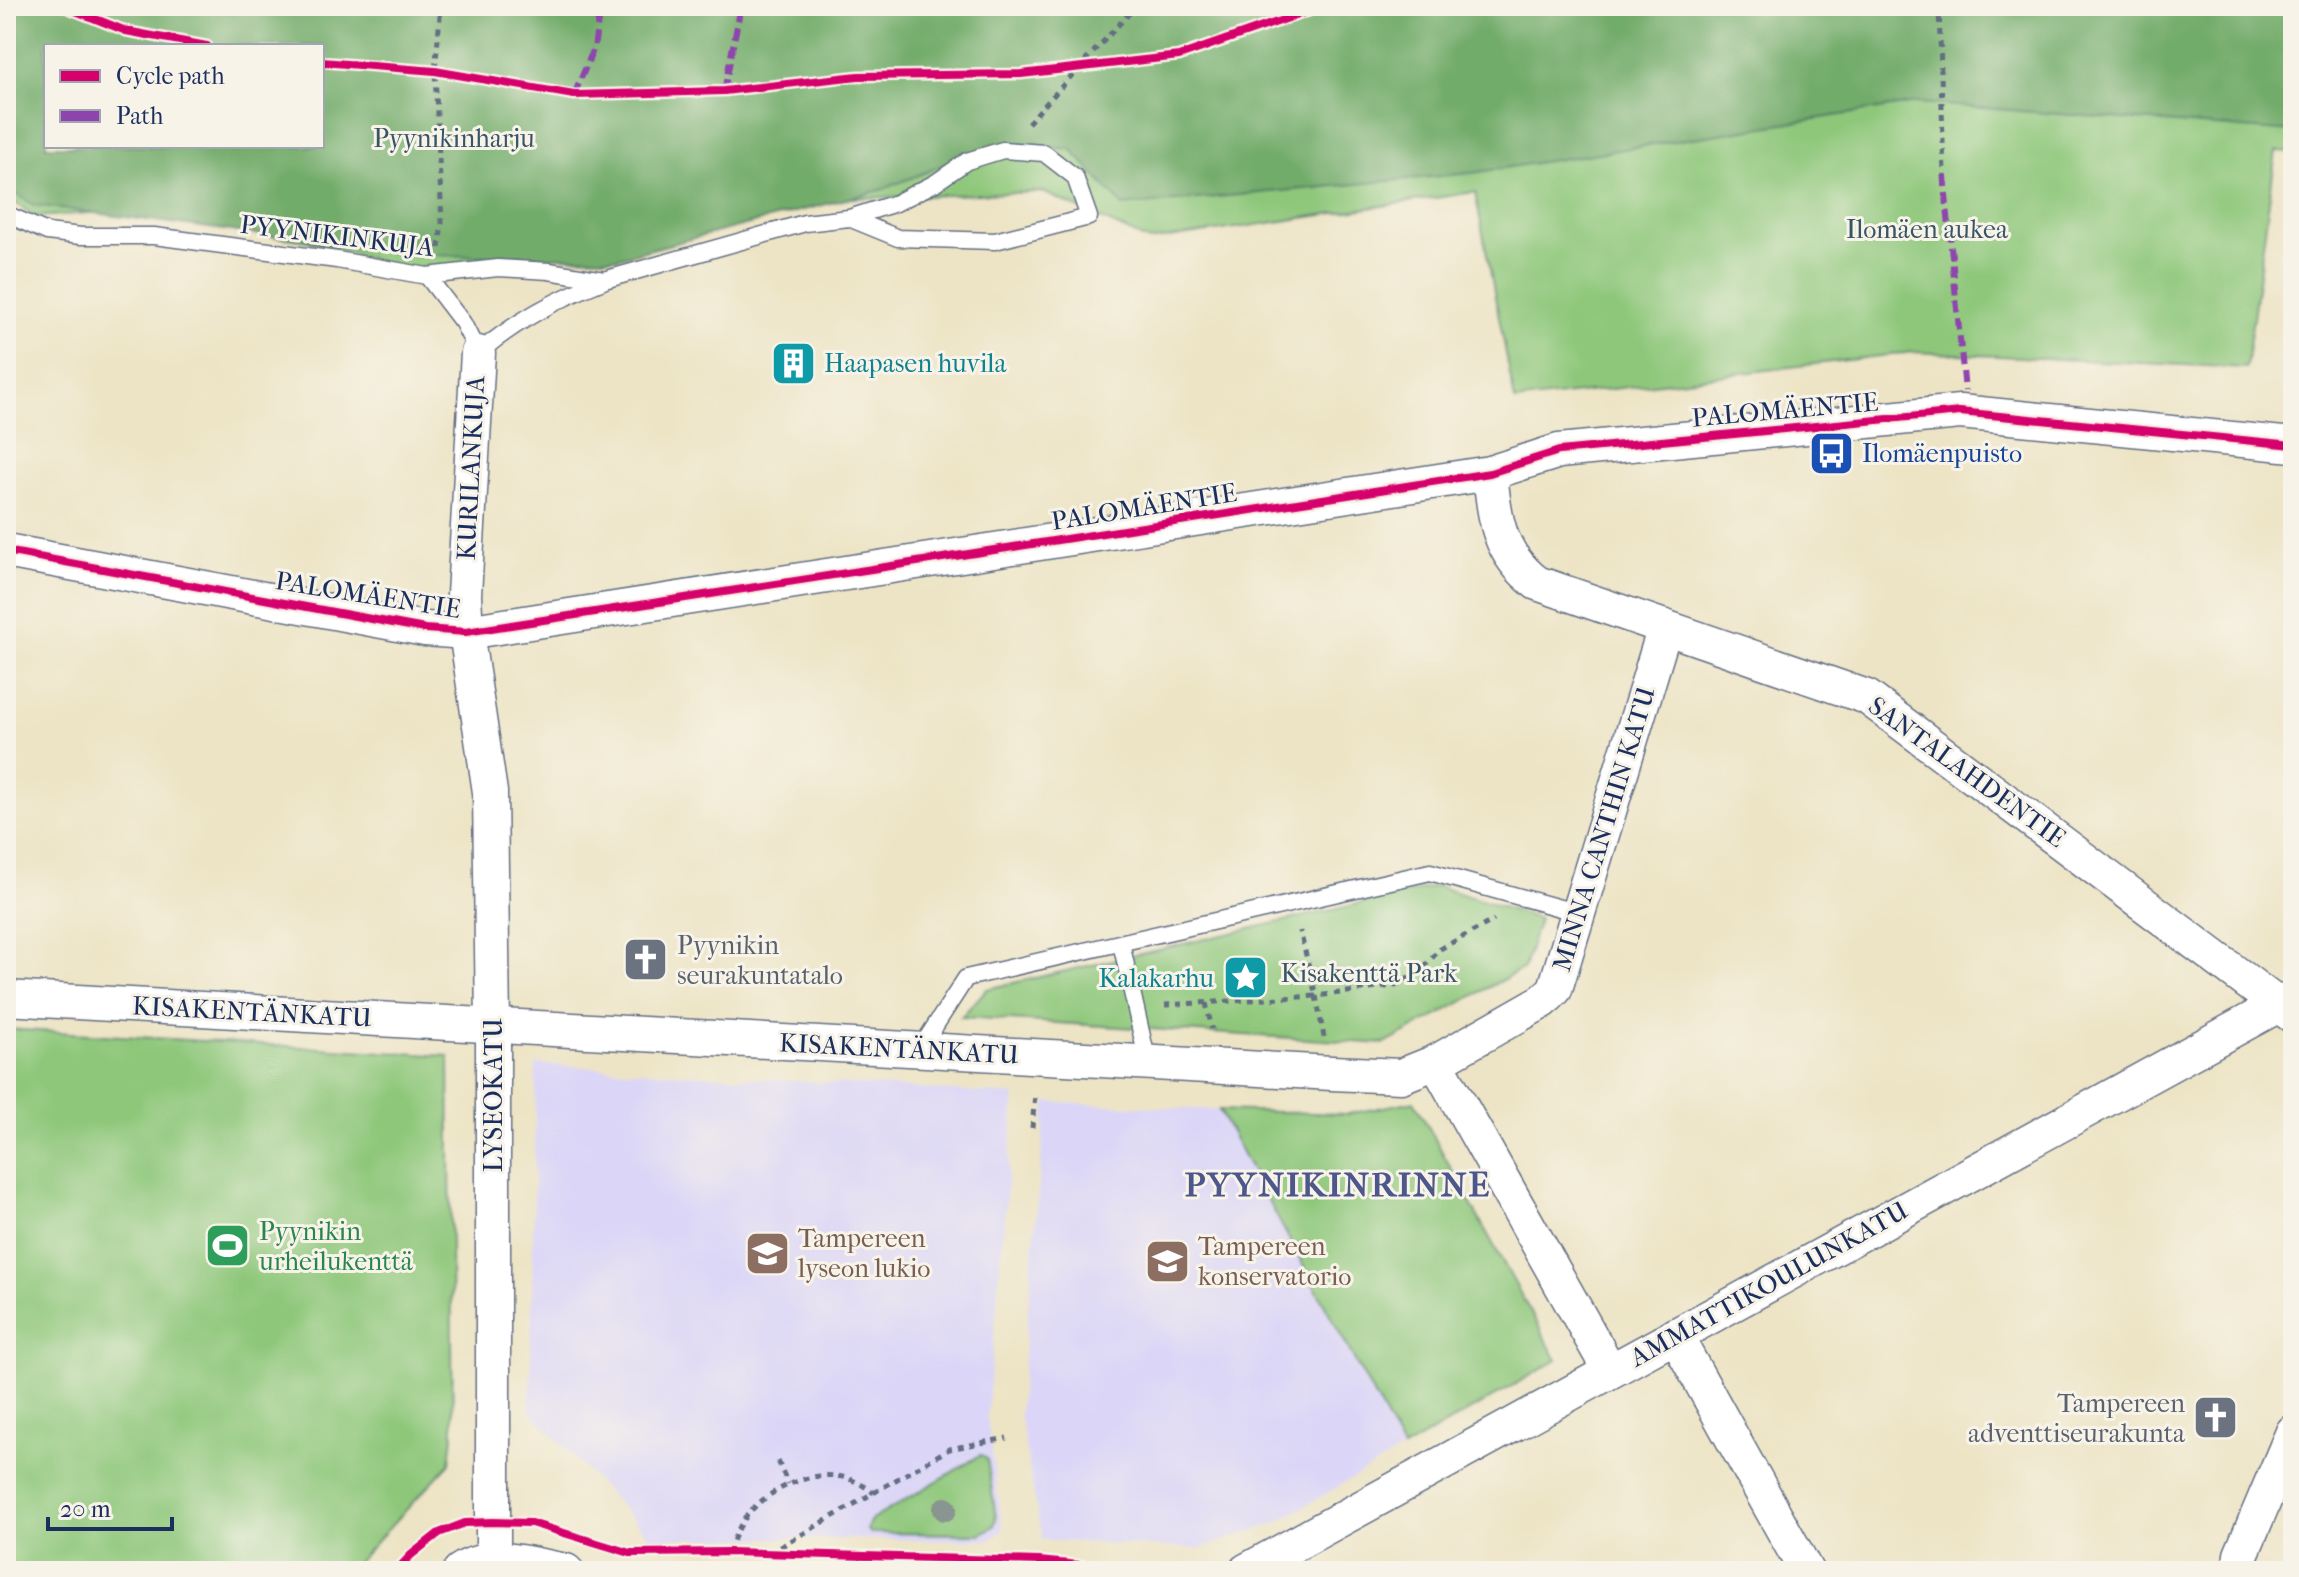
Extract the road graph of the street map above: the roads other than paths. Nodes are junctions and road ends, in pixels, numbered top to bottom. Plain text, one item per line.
1 (6, 214) edge
2 (849, 218) junction
3 (427, 276) junction
4 (604, 280) junction
5 (478, 353) junction
6 (2293, 445) edge
7 (1490, 473) junction
8 (6, 551) edge
9 (1665, 627) junction
10 (466, 632) junction
11 (1578, 913) junction
12 (1121, 943) junction
13 (6, 998) edge
14 (2288, 1006) edge
15 (493, 1026) junction
16 (919, 1050) junction
17 (1436, 1062) junction
18 (1148, 1063) junction
19 (1675, 1335) junction
20 (1610, 1371) junction
21 (2293, 1432) edge
22 (493, 1559) junction
23 (460, 1571) edge
24 (566, 1571) edge
25 (1246, 1571) edge
26 (1806, 1571) edge
27 (2239, 1571) edge

1 - 3 lane, PYYNIKINKUJA
2 - 2 lane, PYYNIKINKUJA
2 - 4 lane, PYYNIKINKUJA
3 - 4 lane, PYYNIKINKUJA
3 - 5 lane
4 - 5 lane
5 - 10 street, KURILANKUJA
6 - 7 street, PALOMÄENTIE
7 - 9 street, SANTALAHDENTIE
7 - 10 street, PALOMÄENTIE
8 - 10 street, PALOMÄENTIE
9 - 11 street, MINNA CANTHIN KATU
9 - 14 street, SANTALAHDENTIE
10 - 15 street, LYSEOKATU
11 - 12 lane
11 - 17 street, MINNA CANTHIN KATU
12 - 16 lane
12 - 18 lane
13 - 15 street, KISAKENTÄNKATU
14 - 19 street, AMMATTIKOULUNKATU
15 - 16 street, KISAKENTÄNKATU
15 - 22 street, LYSEOKATU
16 - 18 street, KISAKENTÄNKATU
17 - 18 street, KISAKENTÄNKATU
17 - 20 street
19 - 20 street, AMMATTIKOULUNKATU
19 - 26 street
20 - 25 street, AMMATTIKOULUNKATU
21 - 27 street
22 - 23 street
22 - 24 street

